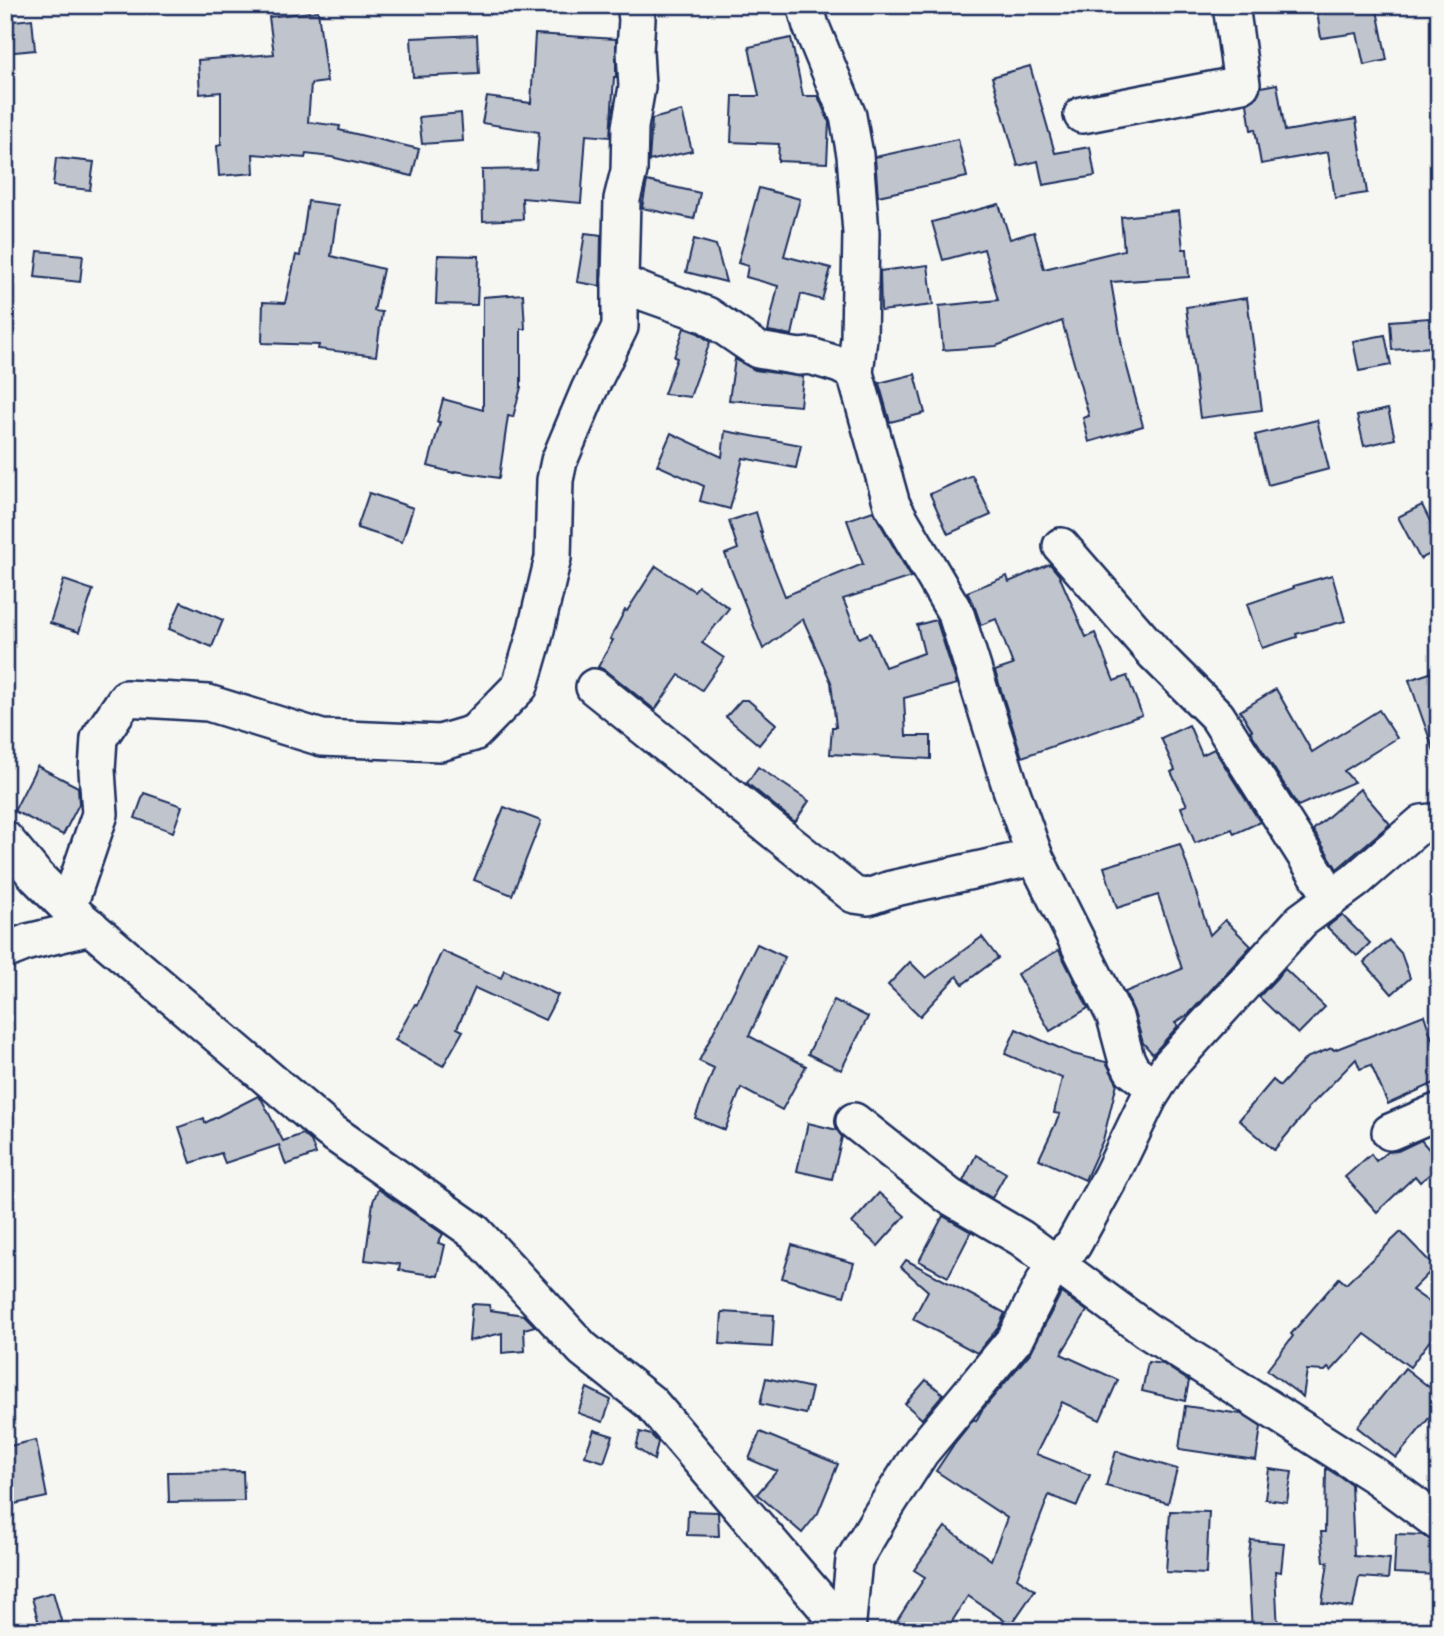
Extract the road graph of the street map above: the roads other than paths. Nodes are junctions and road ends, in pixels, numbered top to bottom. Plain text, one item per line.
1 (635, 5) edge
2 (805, 5) edge
3 (1231, 5) edge
4 (1082, 115) dead end
5 (620, 280) junction
6 (855, 373) junction
7 (1061, 546) dead end
8 (594, 687) dead end
9 (1433, 815) edge
10 (5, 839) edge
11 (1035, 857) junction
12 (1332, 898) junction
13 (79, 917) junction
14 (5, 951) edge
15 (1155, 1088) junction
16 (1439, 1111) edge
17 (854, 1121) dead end
18 (1390, 1132) dead end
19 (1054, 1262) junction
20 (1439, 1523) edge
21 (846, 1631) edge

1 - 5 street
2 - 6 street
3 - 4 street
5 - 6 street
5 - 13 street
6 - 11 street
7 - 12 street
8 - 11 street
9 - 12 street
10 - 13 street
11 - 15 street
12 - 15 street
13 - 14 street
13 - 21 street
15 - 19 street
16 - 18 street
17 - 19 street
19 - 20 street
19 - 21 street

